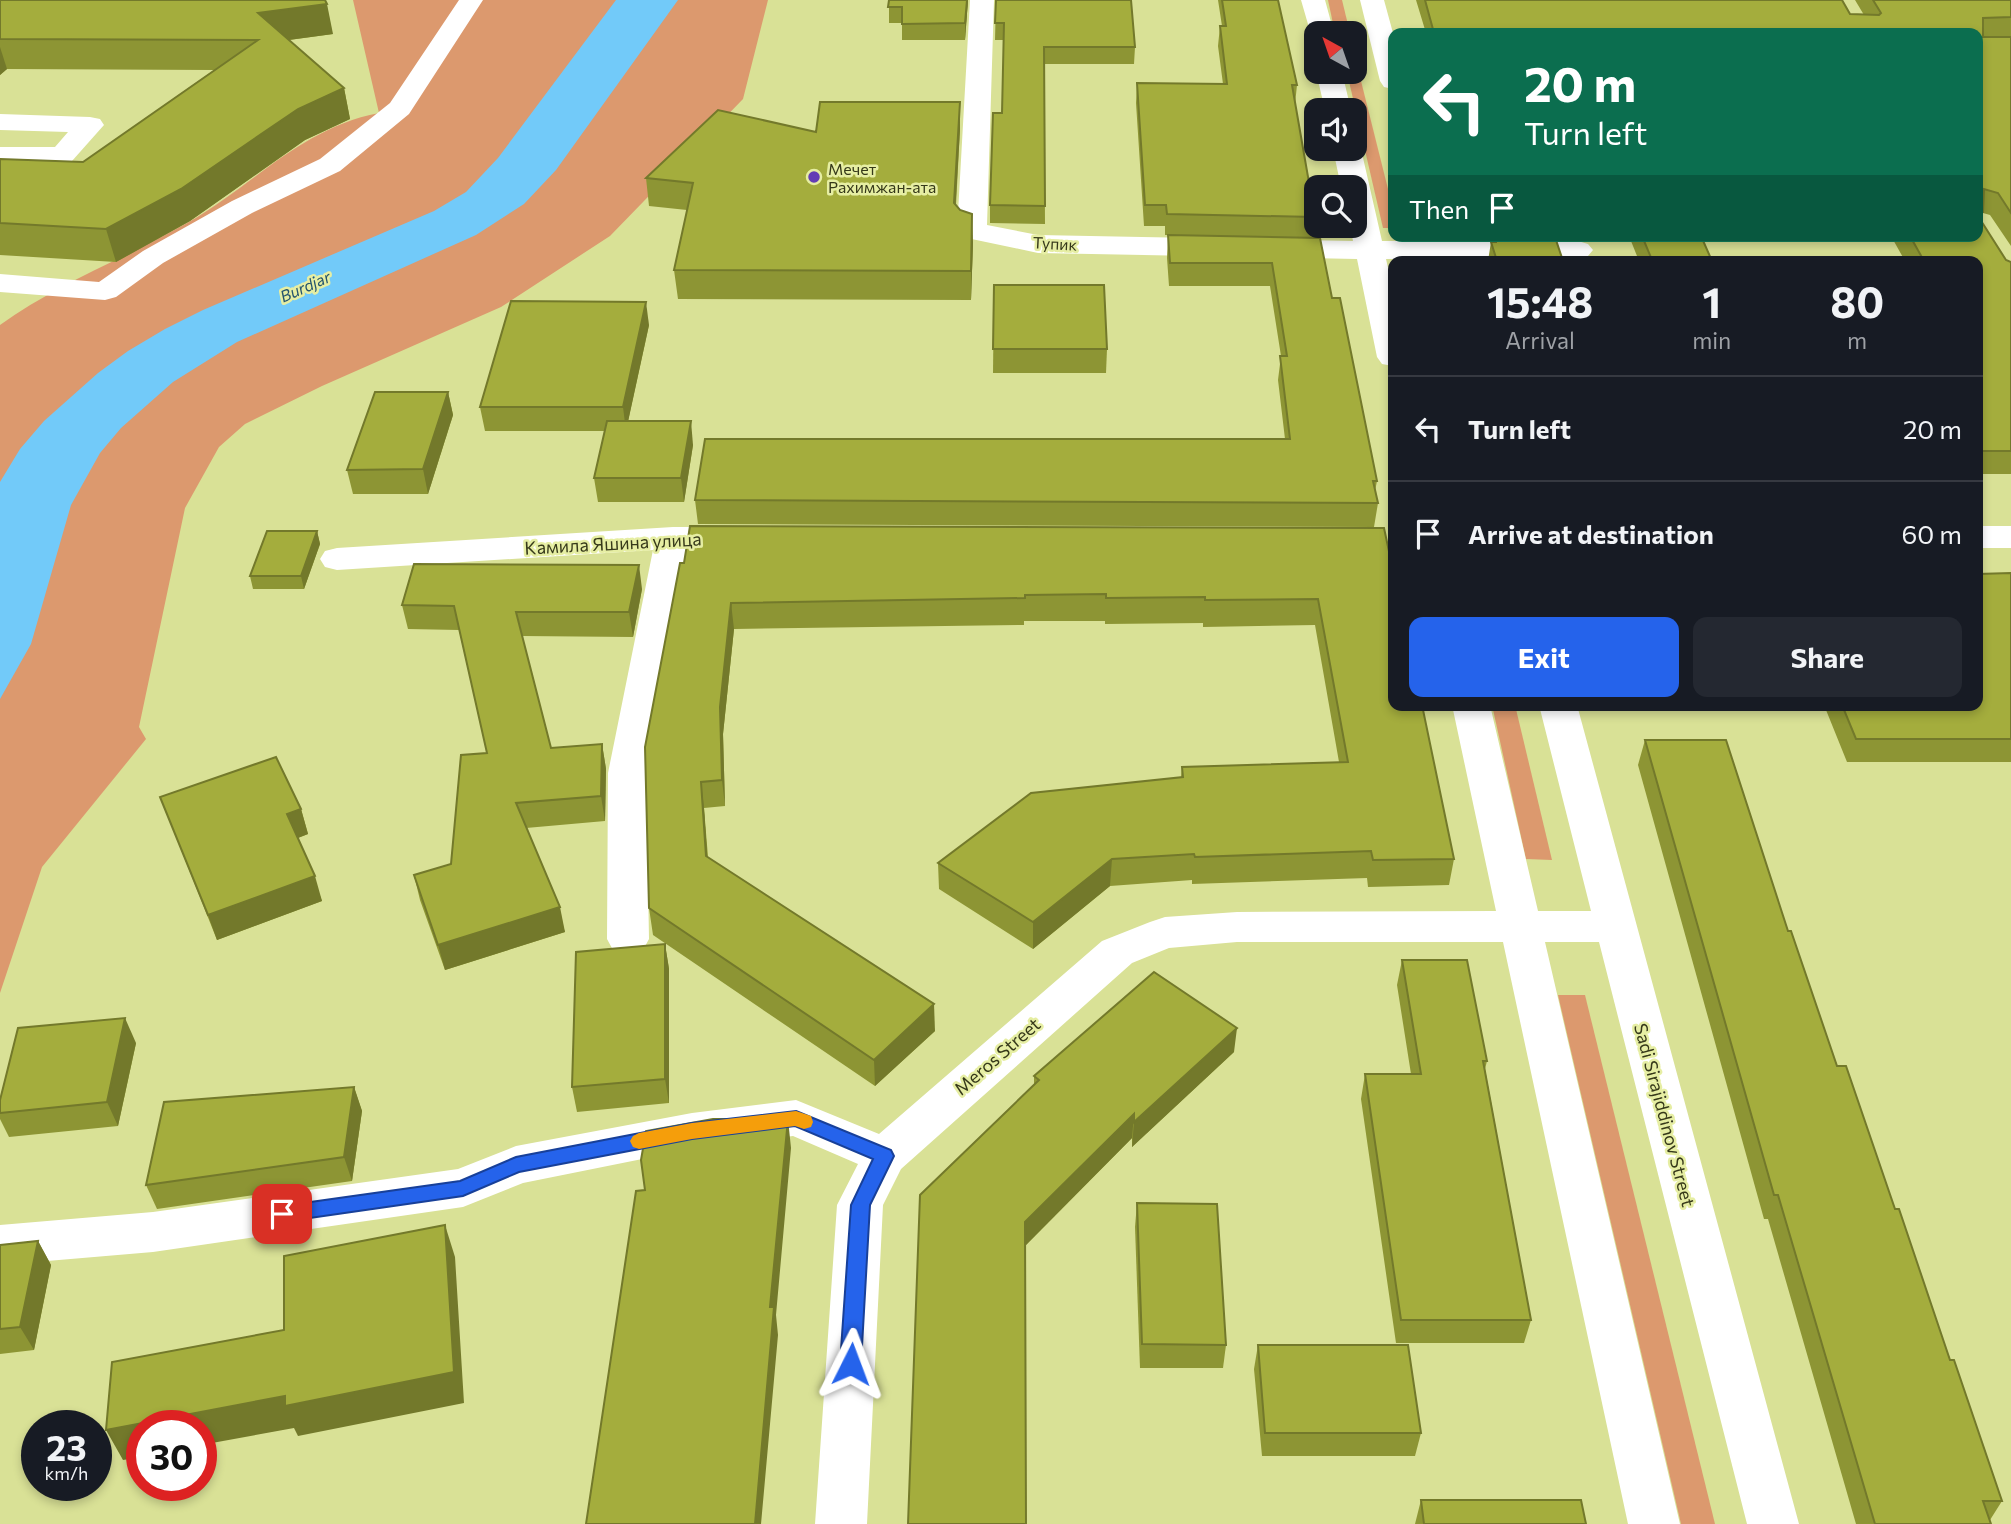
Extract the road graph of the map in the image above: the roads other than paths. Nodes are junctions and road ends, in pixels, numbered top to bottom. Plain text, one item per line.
1 (471, 0) edge
2 (982, 0) edge
3 (1313, 0) edge
4 (1372, 0) edge
5 (1318, 21) edge
6 (1367, 46) edge
7 (1388, 46) edge
8 (0, 122) edge
9 (0, 155) edge
10 (1349, 161) edge
11 (1438, 249) edge
12 (1369, 250) junction
13 (1578, 250) dead end
14 (0, 283) edge
15 (1388, 335) edge
16 (1983, 537) edge
17 (2011, 537) edge
18 (673, 538) junction
19 (770, 538) edge
20 (337, 559) dead end
21 (1472, 711) edge
22 (1560, 711) edge
23 (1616, 926) junction
24 (1520, 927) junction
25 (628, 939) dead end
26 (884, 1156) junction
27 (0, 1245) edge
28 (841, 1524) edge
29 (1654, 1524) edge
30 (1773, 1524) edge

1 - 14 street
2 - 12 street, Тупик
3 - 5 street
4 - 7 street
6 - 7 street
8 - 9 street
10 - 12 street
11 - 12 street
11 - 13 street
12 - 15 street
16 - 17 street
18 - 19 street, Камила Яшина улица
18 - 20 street, Камила Яшина улица
18 - 25 street
21 - 24 street
22 - 23 street, Sadi Sirajiddinov Street
23 - 24 street, Meros Street
23 - 30 street, Sadi Sirajiddinov Street
24 - 26 street, Meros Street
24 - 29 street
26 - 27 street
26 - 28 street, Meros Street

